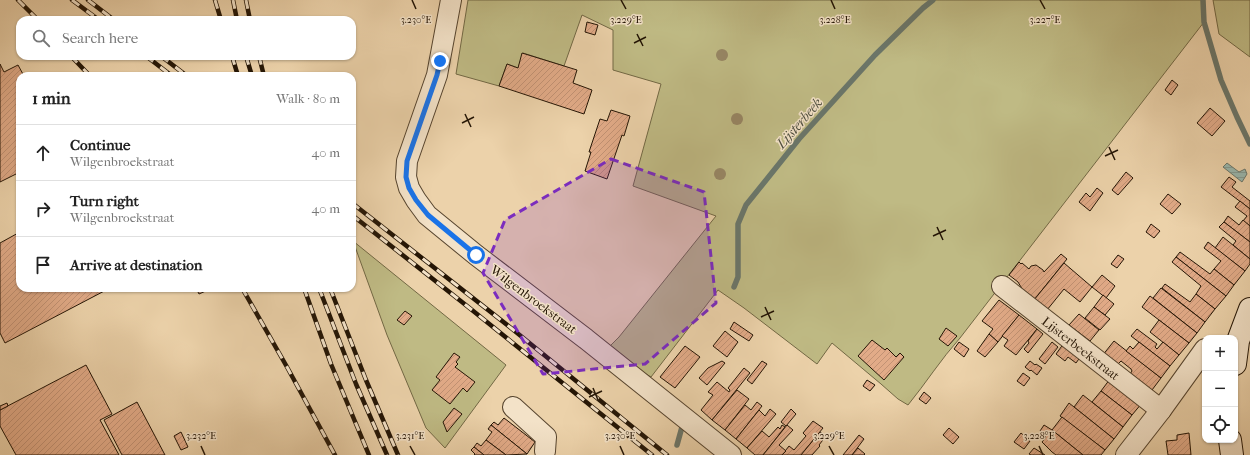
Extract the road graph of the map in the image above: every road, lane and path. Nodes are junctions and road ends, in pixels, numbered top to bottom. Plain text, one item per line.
1 (451, 0) edge
2 (1002, 286) dead end
3 (1250, 309) edge
4 (1234, 335) edge
5 (1202, 353) edge
6 (512, 407) dead end
7 (1161, 410) junction
8 (1230, 443) edge
9 (546, 454) edge
10 (731, 455) edge
11 (1126, 455) edge
12 (1232, 455) edge

1 - 10 street, Wilgenbroekstraat
2 - 7 street, Lijsterbeekstraat
3 - 4 main road
5 - 7 street
6 - 9 street
7 - 11 street
8 - 12 main road

